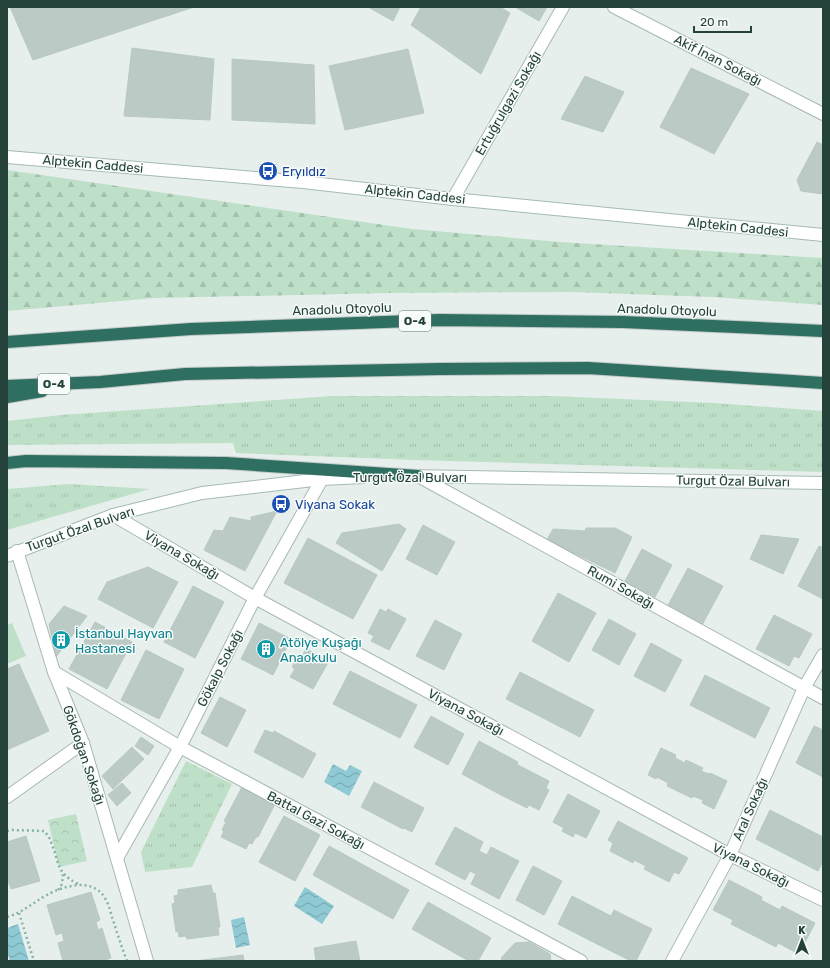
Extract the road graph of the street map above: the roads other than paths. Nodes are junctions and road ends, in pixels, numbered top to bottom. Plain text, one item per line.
1 (563, 7) edge
2 (614, 7) edge
3 (823, 114) edge
4 (7, 157) edge
5 (453, 199) junction
6 (823, 235) edge
7 (823, 331) edge
8 (7, 342) edge
9 (100, 382) junction
10 (823, 383) edge
11 (7, 386) edge
12 (7, 397) edge
13 (7, 463) edge
14 (418, 476) junction
15 (322, 479) junction
16 (823, 483) edge
17 (113, 515) junction
18 (12, 553) edge
19 (255, 598) junction
20 (823, 655) edge
21 (54, 672) junction
22 (804, 688) junction
23 (823, 698) edge
24 (83, 744) junction
25 (180, 747) junction
26 (7, 797) edge
27 (730, 856) junction
28 (117, 858) junction
29 (823, 900) edge
30 (147, 961) edge
31 (581, 961) edge
32 (672, 961) edge

1 - 5 street, Ertuğrulgazi Sokağı
2 - 3 street, Akif İnan Sokağı
4 - 5 street, Alptekin Caddesi
5 - 6 street, Alptekin Caddesi
7 - 8 highway, Anadolu Otoyolu / O-4
9 - 10 highway, O-4
9 - 11 highway, O-4
9 - 12 highway
13 - 14 highway
14 - 15 street, Turgut Özal Bulvarı
14 - 16 street, Turgut Özal Bulvarı
14 - 22 street, Rumi Sokağı
15 - 17 street, Turgut Özal Bulvarı
15 - 19 street, Gökalp Sokağı
17 - 18 street, Turgut Özal Bulvarı
17 - 19 street, Viyana Sokağı
18 - 21 street, Gökdoğan Sokağı
19 - 25 street, Gökalp Sokağı
19 - 27 street, Viyana Sokağı
20 - 22 street, Aral Sokağı
21 - 24 street, Gökdoğan Sokağı
21 - 25 street, Battal Gazi Sokağı
22 - 23 street, Rumi Sokağı
22 - 27 street, Aral Sokağı
24 - 26 street
24 - 28 street, Gökdoğan Sokağı
25 - 28 street, Gökalp Sokağı
25 - 31 street, Battal Gazi Sokağı
27 - 29 street, Viyana Sokağı
27 - 32 street, Aral Sokağı
28 - 30 street, Gökdoğan Sokağı

